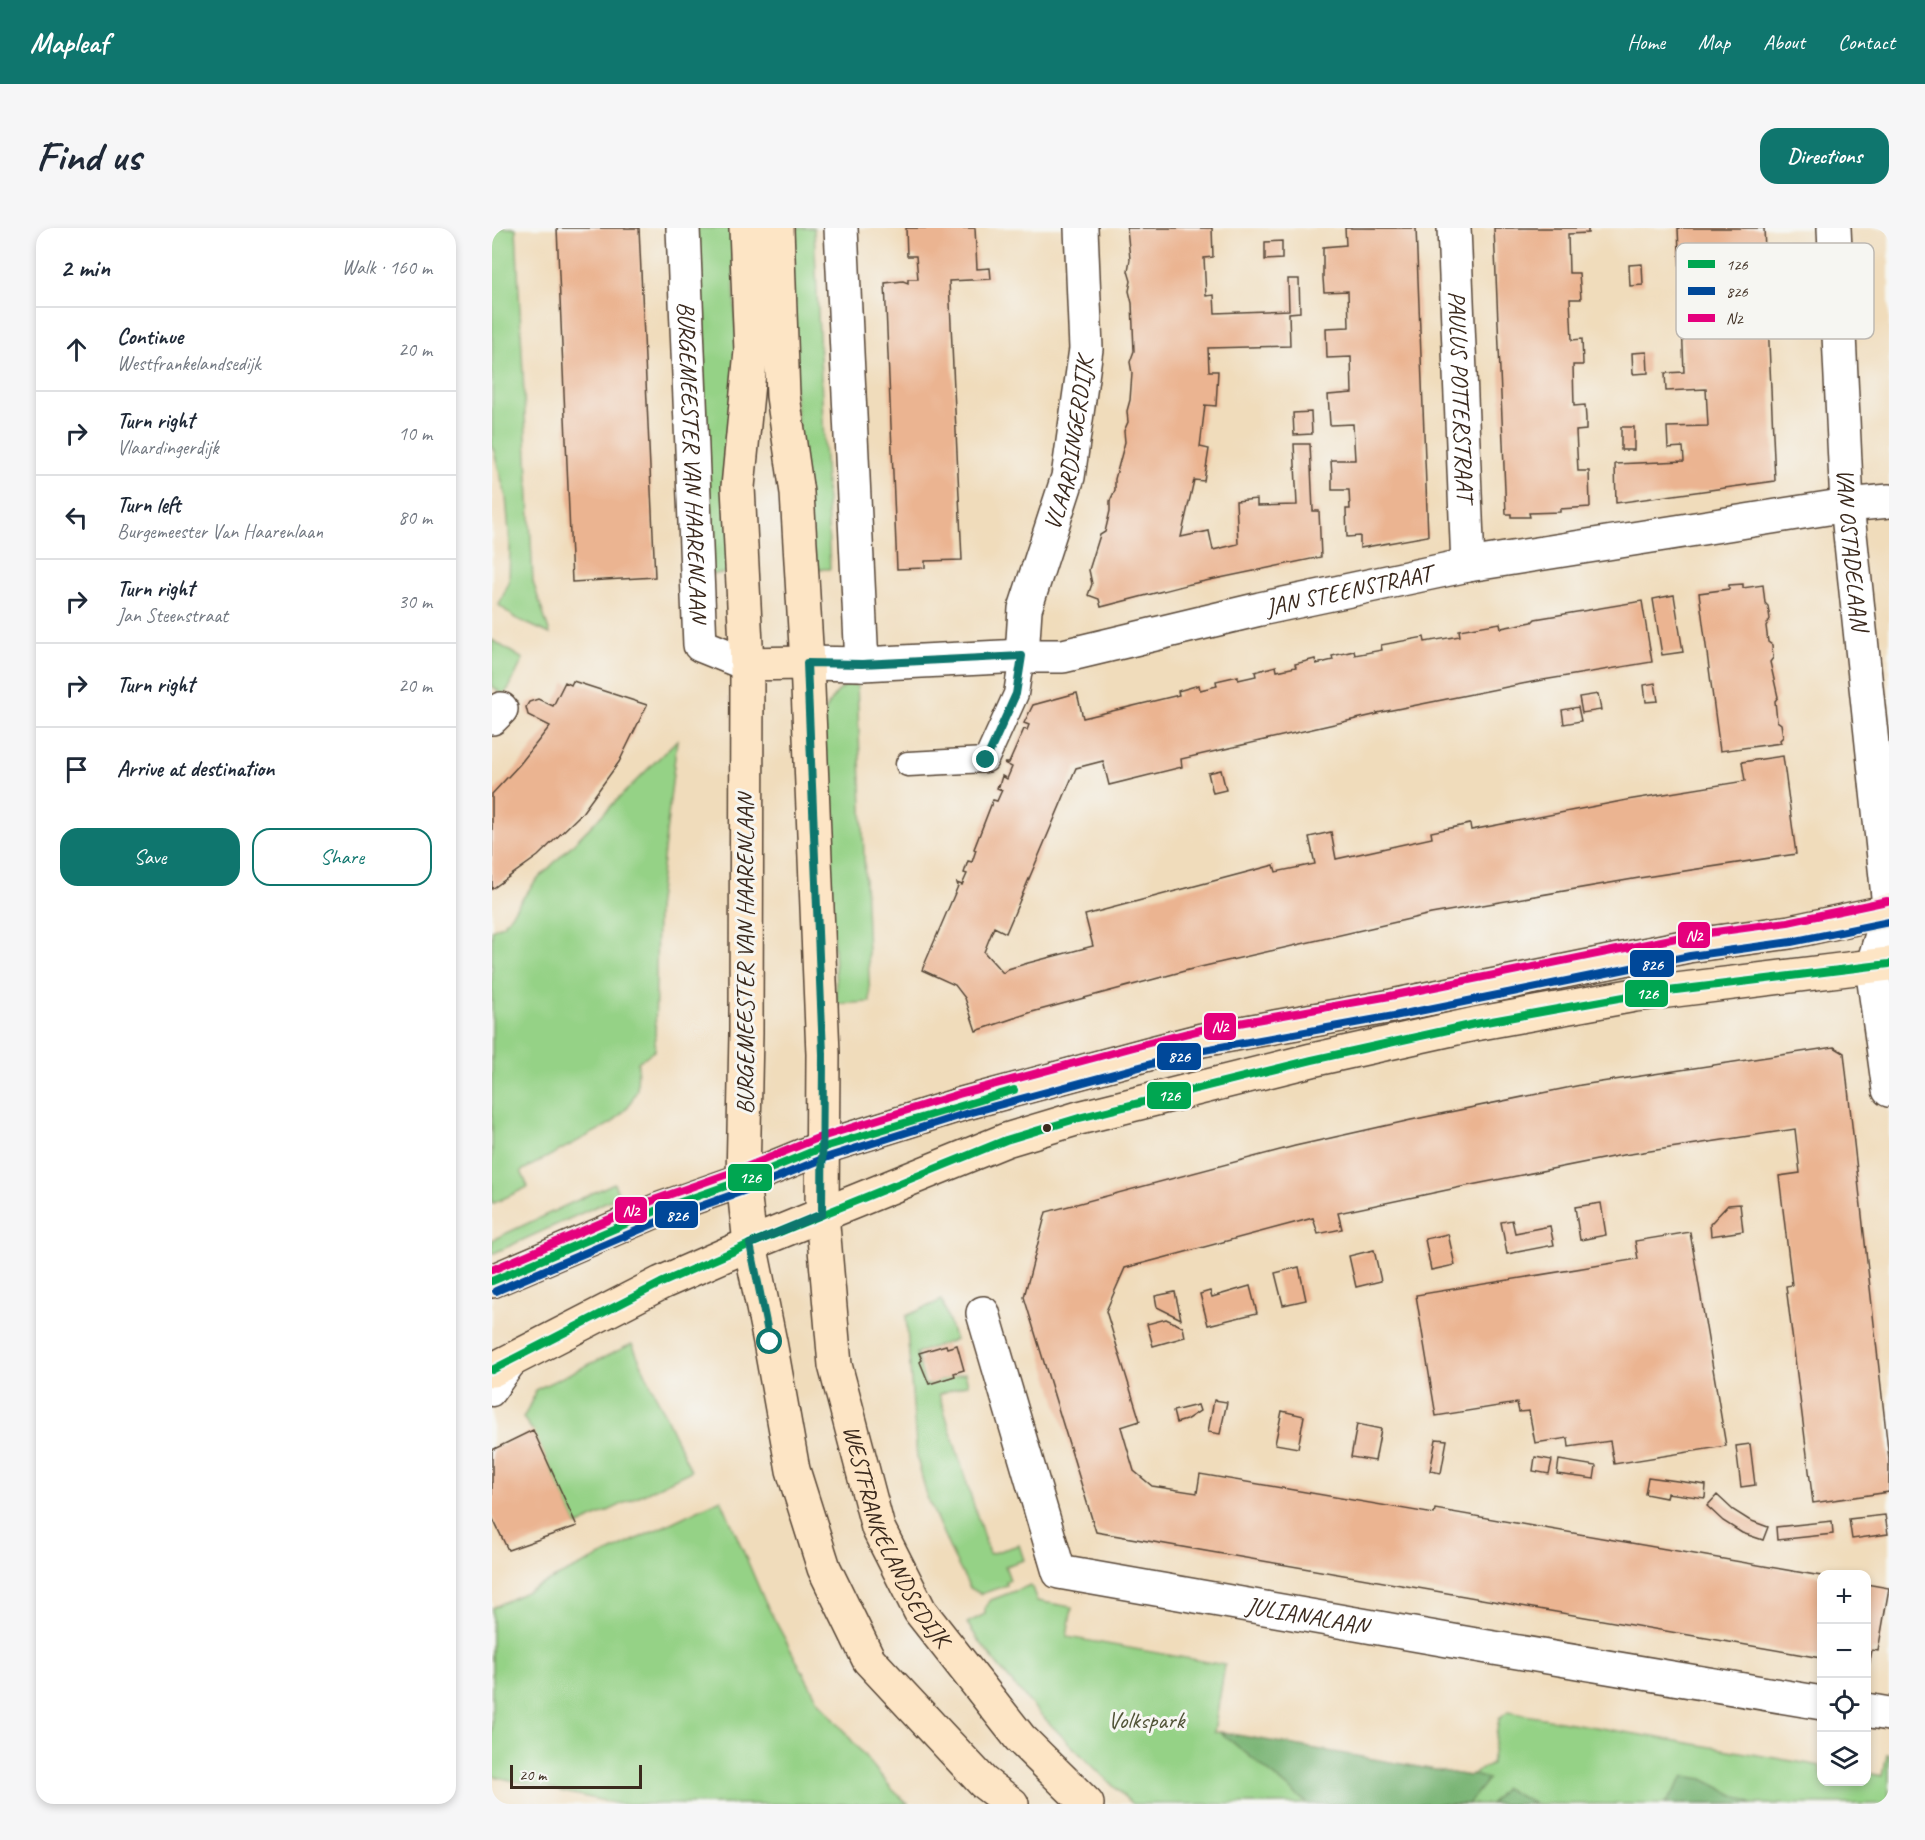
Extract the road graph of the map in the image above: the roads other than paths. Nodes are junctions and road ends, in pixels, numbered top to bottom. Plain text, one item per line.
1 (683, 228) edge
2 (746, 228) edge
3 (777, 228) edge
4 (841, 228) edge
5 (1081, 228) edge
6 (1454, 228) edge
7 (1834, 228) edge
8 (1835, 243) edge
9 (1839, 339) edge
10 (1889, 501) edge
11 (1847, 505) junction
12 (1468, 565) junction
13 (1022, 656) junction
14 (807, 663) junction
15 (747, 664) junction
16 (862, 664) junction
17 (908, 764) dead end
18 (1889, 910) edge
19 (1880, 966) edge
20 (1889, 1090) edge
21 (821, 1148) junction
22 (743, 1180) junction
23 (822, 1214) junction
24 (750, 1244) junction
25 (492, 1281) edge
26 (983, 1313) dead end
27 (506, 1364) edge
28 (492, 1394) edge
29 (1817, 1702) edge
30 (1871, 1711) edge
31 (1889, 1714) edge
32 (1012, 1804) edge
33 (1087, 1804) edge

1 - 15 street, BURGEMEESTER VAN HAARENLAAN
2 - 15 main road, BURGEMEESTER VAN HAARENLAAN
3 - 14 main road
4 - 16 street
5 - 13 street, VLAARDINGERDIJK
6 - 12 street, PAULUS POTTERSTRAAT
7 - 8 street, VAN OSTADELAAN
9 - 11 street, VAN OSTADELAAN
10 - 11 street, JAN STEENSTRAAT
11 - 12 street, JAN STEENSTRAAT
11 - 18 street, VAN OSTADELAAN
12 - 13 street, JAN STEENSTRAAT
13 - 16 street, JAN STEENSTRAAT
13 - 17 lane
14 - 15 main road, BURGEMEESTER VAN HAARENLAAN
14 - 16 street, JAN STEENSTRAAT
14 - 21 main road
15 - 22 main road, BURGEMEESTER VAN HAARENLAAN
18 - 19 street
18 - 21 main road
19 - 20 street
19 - 23 main road
21 - 22 main road
21 - 23 main road
22 - 24 main road, BURGEMEESTER VAN HAARENLAAN
22 - 25 main road
23 - 24 main road
23 - 33 main road, WESTFRANKELANDSEDIJK
24 - 27 main road
24 - 32 main road
26 - 29 street, JULIANALAAN
27 - 28 lane
30 - 31 street

